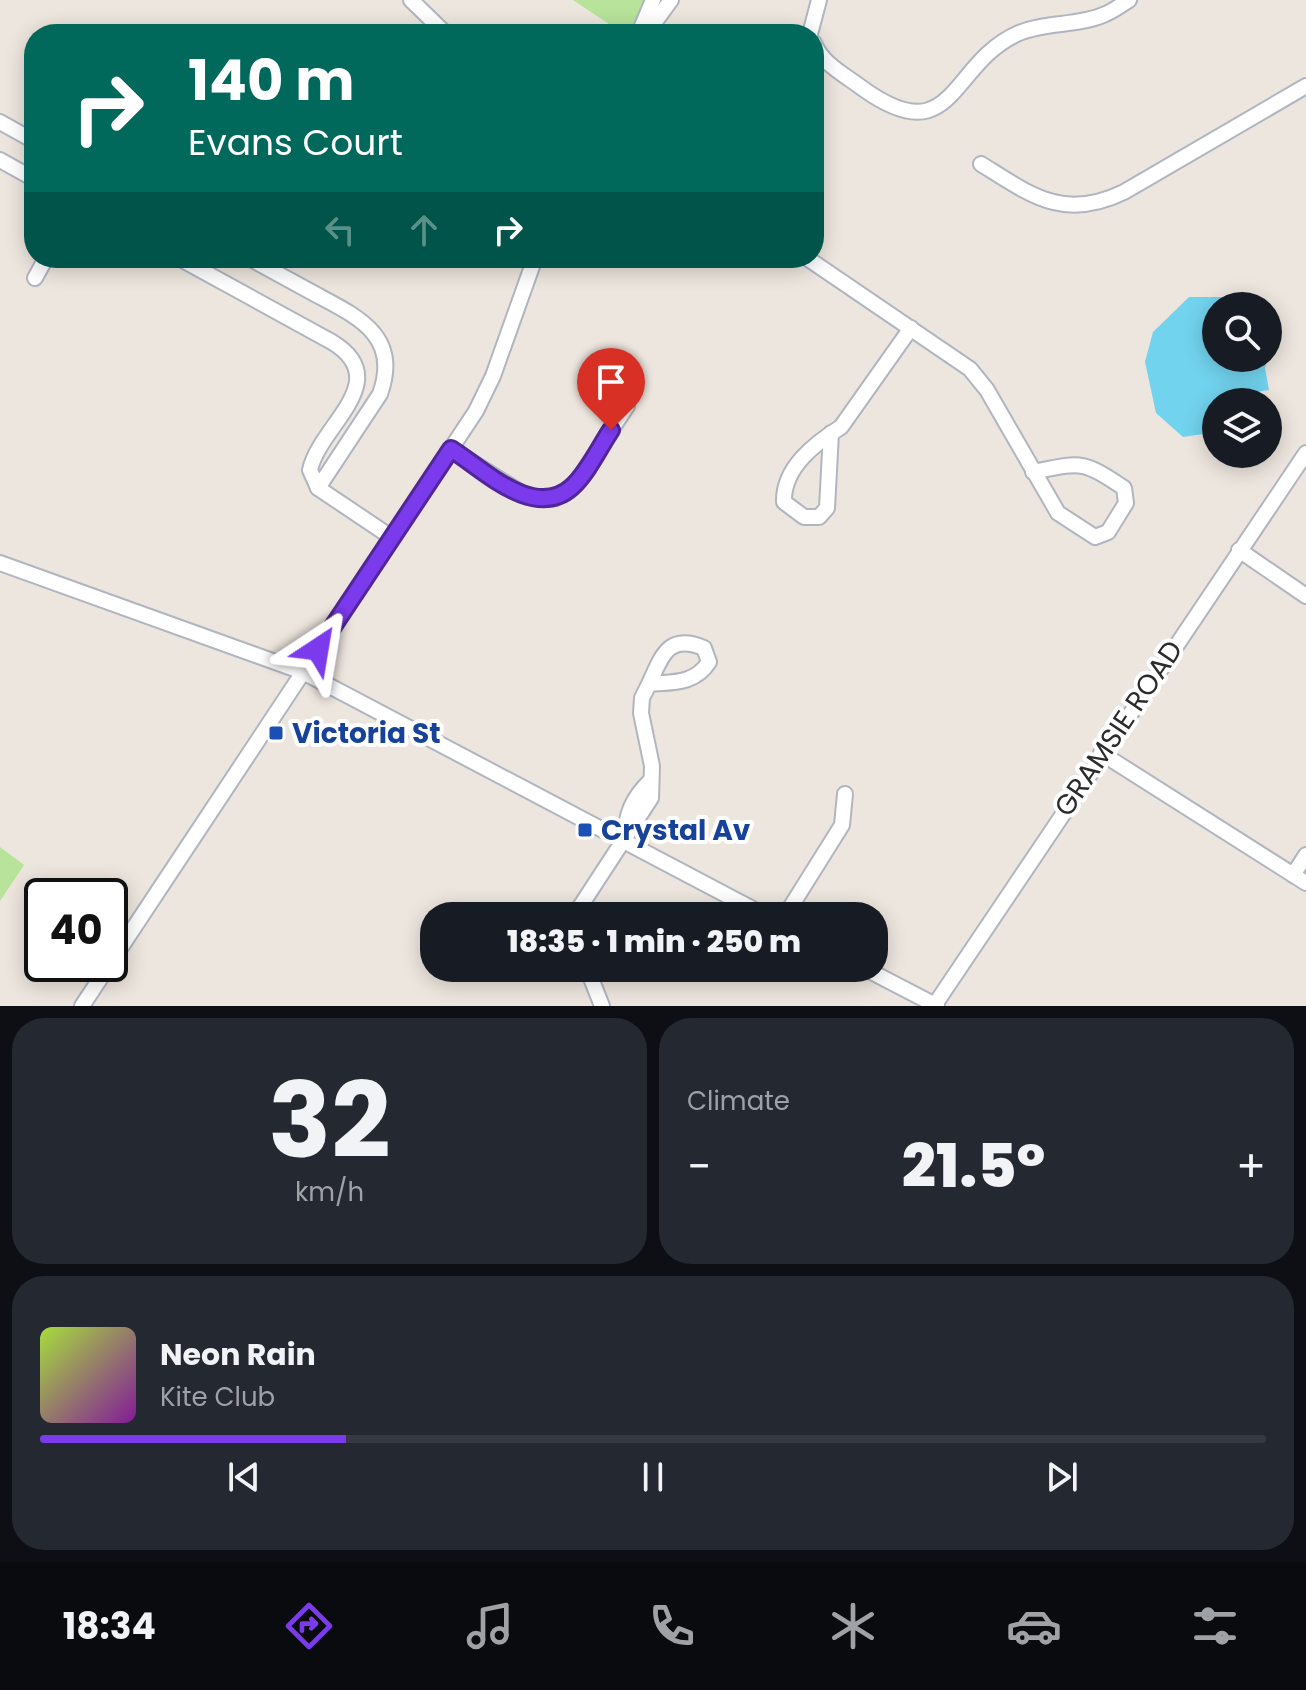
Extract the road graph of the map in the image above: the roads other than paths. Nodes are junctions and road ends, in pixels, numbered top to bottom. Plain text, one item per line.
1 (411, 0) edge
2 (653, 0) edge
3 (671, 0) edge
4 (819, 0) edge
5 (1129, 0) edge
6 (436, 24) edge
7 (643, 24) edge
8 (653, 24) edge
9 (813, 24) edge
10 (824, 60) edge
11 (1306, 86) edge
12 (0, 122) edge
13 (24, 135) edge
14 (0, 160) edge
15 (981, 164) dead end
16 (24, 173) edge
17 (40, 268) edge
18 (197, 268) edge
19 (267, 268) edge
20 (531, 268) edge
21 (822, 268) edge
22 (35, 278) dead end
23 (911, 328) junction
24 (626, 374) dead end
25 (831, 433) junction
26 (451, 449) junction
27 (1306, 453) edge
28 (1033, 472) junction
29 (318, 488) junction
30 (391, 537) junction
31 (1239, 550) junction
32 (0, 563) edge
33 (1306, 596) edge
34 (303, 672) junction
35 (649, 684) dead end
36 (1101, 753) junction
37 (845, 794) dead end
38 (624, 840) junction
39 (1306, 855) edge
40 (1293, 875) junction
41 (1306, 883) edge
42 (583, 902) edge
43 (740, 902) edge
44 (794, 902) edge
45 (888, 981) edge
46 (593, 982) edge
47 (82, 1006) edge
48 (602, 1006) edge
49 (935, 1006) edge

1 - 6 street
2 - 7 street
3 - 8 street
4 - 9 street
5 - 10 street
11 - 15 street
12 - 13 street
14 - 16 street
17 - 22 street
18 - 29 street
19 - 29 street
20 - 26 street
21 - 23 street
23 - 25 street
23 - 28 street
24 - 26 street
25 - 25 street
26 - 30 street
27 - 31 street, GRAMSIE ROAD
28 - 28 street
29 - 30 street
30 - 34 street
31 - 33 street
31 - 36 street, GRAMSIE ROAD
32 - 34 street
34 - 38 street
34 - 47 street
35 - 38 street
36 - 40 street
36 - 49 street, GRAMSIE ROAD
37 - 44 street
38 - 42 street
38 - 43 street
39 - 40 street
40 - 41 street
45 - 49 street
46 - 48 street

